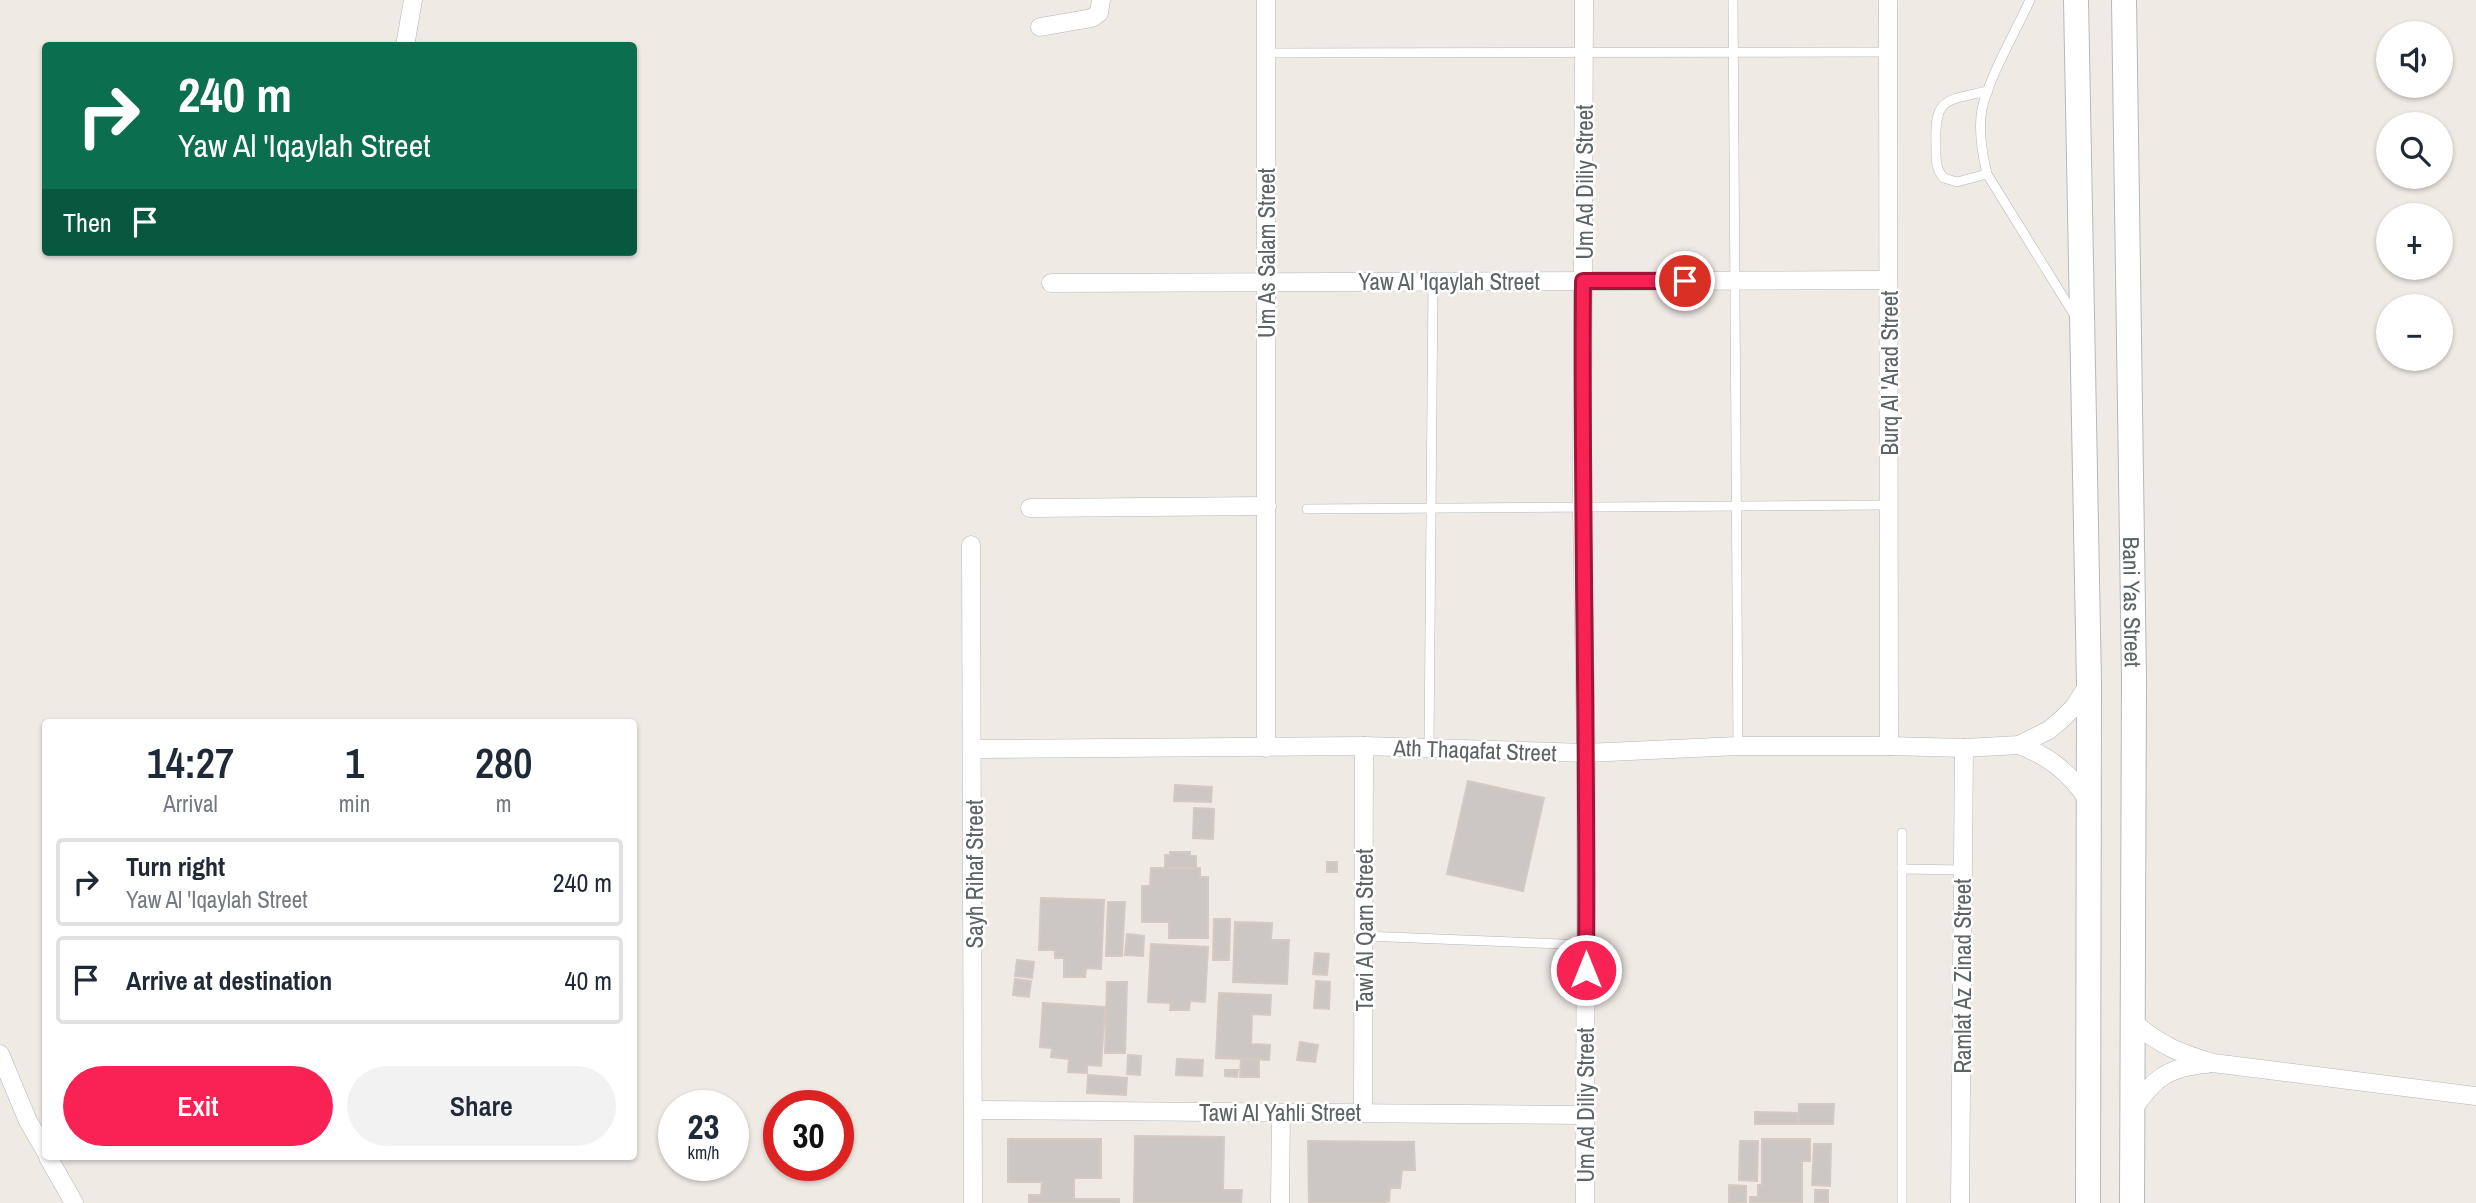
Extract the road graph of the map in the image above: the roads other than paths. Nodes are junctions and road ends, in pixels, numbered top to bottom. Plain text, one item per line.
1 (413, 0) edge
2 (1101, 0) edge
3 (1266, 0) edge
4 (1584, 0) edge
5 (1733, 0) edge
6 (1888, 0) edge
7 (2030, 0) edge
8 (2076, 0) edge
9 (2124, 0) edge
10 (1040, 27) dead end
11 (406, 42) edge
12 (1734, 52) junction
13 (1888, 52) junction
14 (1266, 53) junction
15 (1584, 53) junction
16 (1988, 91) junction
17 (1987, 174) junction
18 (1735, 280) junction
19 (1888, 280) junction
20 (1583, 281) junction
21 (1051, 282) dead end
22 (1266, 282) junction
23 (1433, 282) junction
24 (2082, 328) junction
25 (1889, 505) junction
26 (1267, 506) junction
27 (1736, 506) junction
28 (1582, 507) junction
29 (1030, 508) dead end
30 (1307, 509) dead end
31 (1431, 509) junction
32 (971, 545) dead end
33 (2089, 684) junction
34 (2019, 745) junction
35 (1738, 746) junction
36 (1889, 746) junction
37 (1364, 747) junction
38 (1266, 748) junction
39 (1429, 748) junction
40 (1964, 748) junction
41 (974, 749) junction
42 (1586, 753) junction
43 (2088, 800) junction
44 (1902, 833) dead end
45 (1902, 869) junction
46 (1962, 870) junction
47 (1364, 936) junction
48 (1586, 945) junction
49 (2134, 1023) junction
50 (0, 1054) edge
51 (2213, 1063) junction
52 (2476, 1096) edge
53 (974, 1110) junction
54 (2132, 1111) junction
55 (1281, 1112) junction
56 (1363, 1113) junction
57 (1585, 1115) junction
58 (42, 1145) edge
59 (50, 1160) edge
60 (74, 1203) edge
61 (973, 1203) edge
62 (1280, 1203) edge
63 (1585, 1203) edge
64 (1902, 1203) edge
65 (1960, 1203) edge
66 (2088, 1203) edge
67 (2132, 1203) edge

1 - 11 street
2 - 10 street
3 - 14 street, Um As Salam Street
4 - 15 street, Um Ad Diliy Street
5 - 12 lane
6 - 13 street, Burq Al 'Arad Street
7 - 16 lane
8 - 24 main road, Bani Yas Street
9 - 49 main road, Bani Yas Street
12 - 13 lane
12 - 15 lane
12 - 18 lane
13 - 19 street, Burq Al 'Arad Street
14 - 15 lane
14 - 22 street, Um As Salam Street
15 - 20 street, Um Ad Diliy Street
16 - 17 lane
16 - 17 lane
17 - 24 lane
18 - 19 street, Yaw Al 'Iqaylah Street
18 - 20 street, Yaw Al 'Iqaylah Street
18 - 27 lane
19 - 25 street, Burq Al 'Arad Street
20 - 23 street, Yaw Al 'Iqaylah Street
20 - 28 street, Um Ad Diliy Street
21 - 22 street, Yaw Al 'Iqaylah Street
22 - 23 street, Yaw Al 'Iqaylah Street
22 - 26 street, Um As Salam Street
23 - 31 lane
24 - 33 main road, Bani Yas Street
25 - 27 lane
25 - 36 street, Burq Al 'Arad Street
26 - 29 street
26 - 38 street, Um As Salam Street
27 - 28 lane
27 - 35 lane
28 - 31 lane
28 - 42 street, Um Ad Diliy Street
30 - 31 lane
31 - 39 lane
32 - 41 street, Sayh Rihaf Street
33 - 34 street, Ath Thaqafat Street
33 - 43 main road, Bani Yas Street
34 - 40 street, Ath Thaqafat Street
34 - 43 street, Ath Thaqafat Street
35 - 36 street, Ath Thaqafat Street
35 - 42 street, Ath Thaqafat Street
36 - 40 street, Ath Thaqafat Street
37 - 38 street, Ath Thaqafat Street
37 - 39 street, Ath Thaqafat Street
37 - 47 street, Tawi Al Qarn Street
38 - 41 street, Ath Thaqafat Street
39 - 42 street, Ath Thaqafat Street
40 - 46 street, Ramlat Az Zinad Street
41 - 53 street, Sayh Rihaf Street
42 - 48 street, Um Ad Diliy Street
43 - 66 main road, Bani Yas Street
44 - 45 lane
45 - 46 lane
45 - 64 lane
46 - 65 street, Ramlat Az Zinad Street
47 - 48 lane
47 - 56 street, Tawi Al Qarn Street
48 - 57 street, Um Ad Diliy Street
49 - 51 street
49 - 54 main road, Bani Yas Street
50 - 58 street
51 - 52 street
51 - 54 street
53 - 55 street, Tawi Al Yahli Street
53 - 61 street, Sayh Rihaf Street
54 - 67 main road, Bani Yas Street
55 - 56 street, Tawi Al Yahli Street
55 - 62 street
56 - 57 street, Tawi Al Yahli Street
57 - 63 street, Um Ad Diliy Street
59 - 60 street

